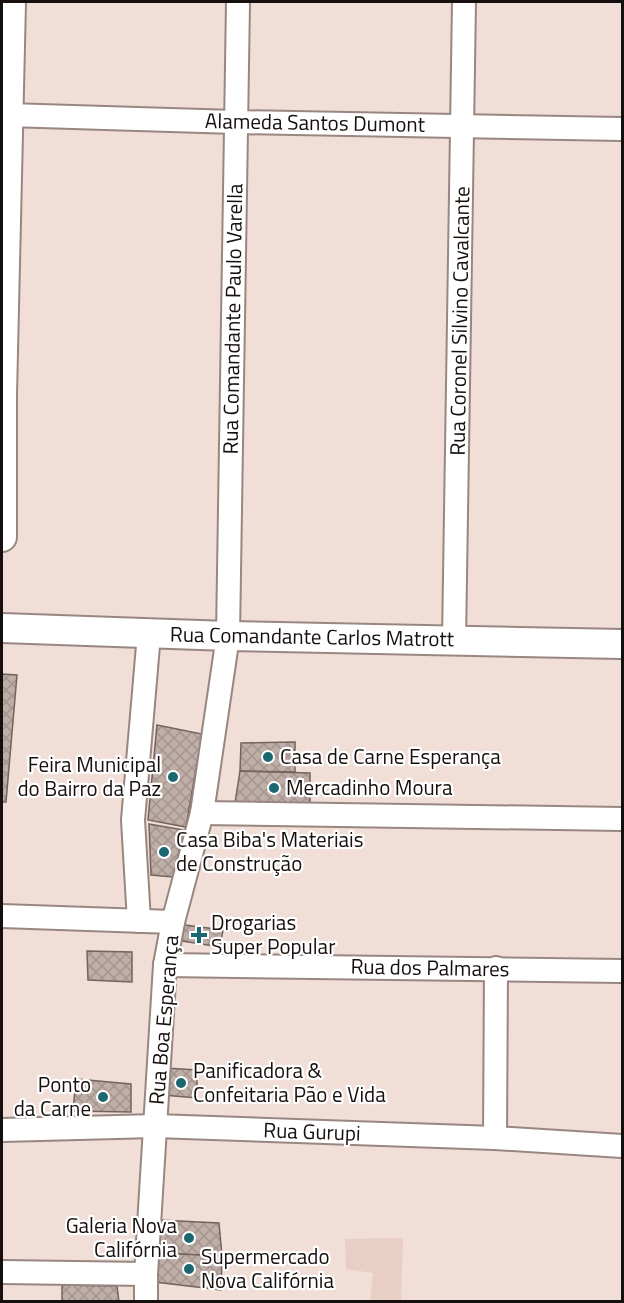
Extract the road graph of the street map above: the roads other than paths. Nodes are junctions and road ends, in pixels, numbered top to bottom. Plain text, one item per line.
1 (11, 2) edge
2 (238, 2) edge
3 (465, 2) edge
4 (8, 115) junction
5 (235, 122) junction
6 (463, 125) junction
7 (622, 129) edge
8 (2, 537) edge
9 (2, 628) edge
10 (149, 634) junction
11 (228, 636) junction
12 (454, 641) junction
13 (622, 644) edge
14 (202, 813) junction
15 (622, 819) edge
16 (2, 916) edge
17 (139, 921) junction
18 (173, 922) junction
19 (165, 966) junction
20 (496, 968) junction
21 (622, 971) edge
22 (155, 1126) junction
23 (2, 1130) edge
24 (495, 1138) junction
25 (622, 1146) edge
26 (2, 1272) edge
27 (146, 1274) junction
28 (146, 1302) edge

1 - 4 street
2 - 5 street, Rua Comandante Paulo Varella
3 - 6 street, Rua Coronel Silvino Cavalcante
4 - 5 street, Alameda Santos Dumont
4 - 8 street
5 - 6 street, Alameda Santos Dumont
5 - 11 street, Rua Comandante Paulo Varella
6 - 7 street, Alameda Santos Dumont
6 - 12 street, Rua Coronel Silvino Cavalcante
9 - 10 street, Rua Comandante Carlos Matrott
10 - 11 street, Rua Comandante Carlos Matrott
10 - 17 street
11 - 12 street, Rua Comandante Carlos Matrott
11 - 14 street, Rua Boa Esperança
12 - 13 street, Rua Comandante Carlos Matrott
14 - 15 street
14 - 18 street, Rua Boa Esperança
16 - 17 street
17 - 18 street
18 - 19 street, Rua Boa Esperança
19 - 20 street, Rua dos Palmares
19 - 22 street, Rua Boa Esperança
20 - 21 street, Rua dos Palmares
20 - 24 street
22 - 23 street, Rua Gurupi
22 - 24 street, Rua Gurupi
22 - 27 street, Rua Boa Esperança
24 - 25 street, Rua Gurupi
26 - 27 street
27 - 28 street, Rua Boa Esperança

